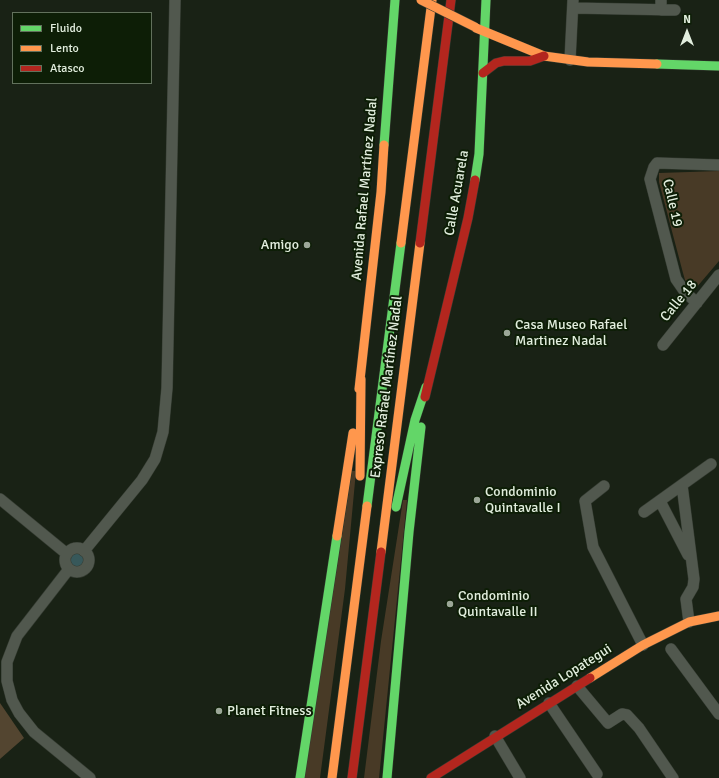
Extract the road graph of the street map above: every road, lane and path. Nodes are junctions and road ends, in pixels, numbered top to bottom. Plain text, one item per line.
1 (175, 0) edge
2 (395, 0) edge
3 (421, 0) edge
4 (432, 0) edge
5 (452, 0) edge
6 (486, 0) edge
7 (573, 4) edge
8 (661, 5) edge
9 (675, 10) dead end
10 (485, 32) junction
11 (544, 56) junction
12 (570, 60) junction
13 (719, 66) edge
14 (483, 73) junction
15 (719, 165) edge
16 (719, 275) edge
17 (697, 303) junction
18 (663, 345) dead end
19 (361, 379) junction
20 (426, 386) junction
21 (711, 464) dead end
22 (604, 486) dead end
23 (682, 486) junction
24 (0, 499) edge
25 (660, 501) junction
26 (644, 512) dead end
27 (362, 543) junction
28 (381, 546) junction
29 (84, 551) junction
30 (67, 554) junction
31 (692, 563) junction
32 (69, 569) junction
33 (719, 616) edge
34 (689, 622) junction
35 (643, 645) junction
36 (671, 649) dead end
37 (577, 686) junction
38 (549, 702) junction
39 (719, 714) edge
40 (495, 736) junction
41 (352, 774) edge
42 (597, 774) dead end
43 (332, 776) edge
44 (90, 778) edge
45 (300, 778) edge
46 (387, 778) edge
47 (431, 778) edge
48 (520, 778) edge
49 (673, 778) edge

1 - 29 street
2 - 19 main road, Avenida Rafael Martínez Nadal
3 - 10 main road, bridge
4 - 27 main road, Expreso Rafael Martínez Nadal
5 - 28 main road, Expreso Rafael Martínez Nadal
6 - 10 main road, Calle Acuarela
7 - 8 street
7 - 12 street
8 - 9 street
10 - 11 main road
10 - 14 main road, Calle Acuarela
11 - 12 main road
11 - 14 main road
12 - 13 main road
14 - 20 main road, Calle Acuarela
15 - 17 street, Calle 19
16 - 17 street, Calle 18
17 - 18 street, Calle 18
19 - 27 main road
19 - 45 main road
20 - 28 main road
20 - 46 main road
21 - 23 street
22 - 35 street
23 - 25 street
23 - 31 street
24 - 30 street
25 - 26 street
25 - 31 street
27 - 43 main road, Expreso Rafael Martínez Nadal
28 - 41 main road, Expreso Rafael Martínez Nadal
29 - 30 street
29 - 32 street
30 - 32 street
31 - 34 street
32 - 44 street
33 - 34 main road, Avenida Lopategui
34 - 35 main road, Avenida Lopategui
35 - 37 main road, Avenida Lopategui
36 - 39 street
37 - 38 main road, Avenida Lopategui
37 - 49 street
38 - 40 main road, Avenida Lopategui
38 - 42 street
40 - 47 main road, Avenida Lopategui
40 - 48 street

